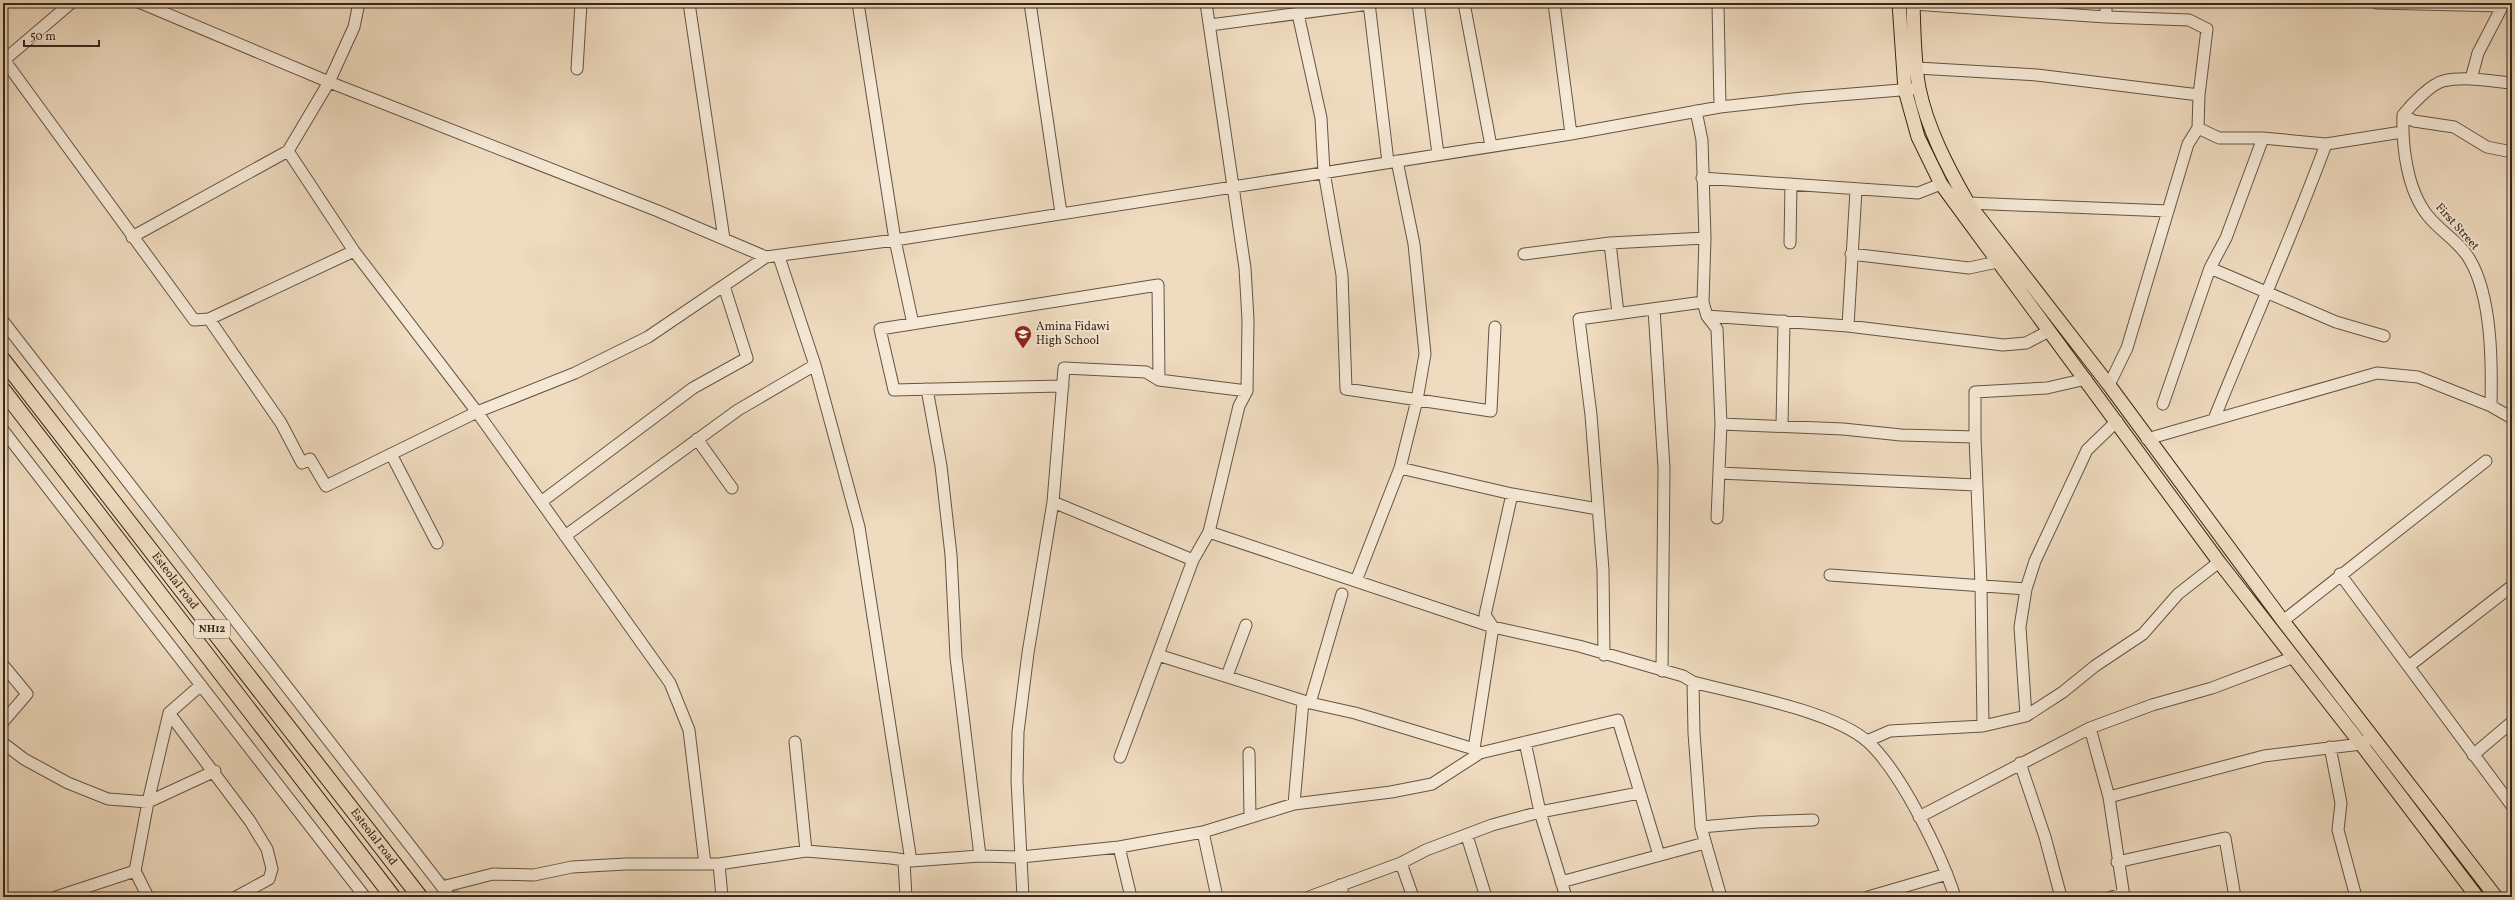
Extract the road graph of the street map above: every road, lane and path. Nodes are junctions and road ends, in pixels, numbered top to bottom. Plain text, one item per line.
1 (71, 3) edge
2 (141, 3) edge
3 (359, 3) edge
4 (581, 3) edge
5 (689, 3) edge
6 (858, 3) edge
7 (1030, 3) edge
8 (1206, 3) edge
9 (1369, 3) edge
10 (1418, 3) edge
11 (1464, 3) edge
12 (1554, 3) edge
13 (1718, 3) edge
14 (1899, 3) edge
15 (2106, 3) edge
16 (2377, 3) edge
17 (1913, 4) edge
18 (2503, 5) edge
19 (2001, 6) edge
20 (1320, 7) edge
21 (1298, 14) junction
22 (2106, 17) junction
23 (1210, 25) junction
24 (4, 61) edge
25 (1917, 68) junction
26 (577, 69) dead end
27 (2471, 79) junction
28 (329, 82) junction
29 (2512, 83) edge
30 (1919, 88) junction
31 (1905, 90) junction
32 (2199, 95) junction
33 (1720, 107) junction
34 (1696, 111) junction
35 (2403, 115) junction
36 (2198, 128) junction
37 (2402, 132) junction
38 (1571, 134) junction
39 (2264, 138) junction
40 (2326, 144) junction
41 (1491, 146) junction
42 (288, 151) junction
43 (2512, 152) edge
44 (1438, 154) junction
45 (1393, 161) junction
46 (1324, 172) junction
47 (1702, 178) junction
48 (1791, 184) junction
49 (1941, 184) junction
50 (1233, 187) junction
51 (1856, 190) junction
52 (1968, 203) junction
53 (2168, 211) junction
54 (1061, 213) junction
55 (132, 237) junction
56 (1705, 238) junction
57 (724, 239) junction
58 (896, 240) junction
59 (1610, 243) junction
60 (1790, 244) dead end
61 (354, 251) junction
62 (1524, 254) dead end
63 (1851, 254) junction
64 (766, 257) junction
65 (779, 257) junction
66 (1997, 262) junction
67 (2210, 268) junction
68 (724, 286) junction
69 (2264, 293) junction
70 (1703, 302) junction
71 (1654, 309) junction
72 (1618, 313) junction
73 (1707, 316) junction
74 (210, 319) junction
75 (3, 321) edge
76 (1784, 321) junction
77 (913, 324) junction
78 (1848, 326) junction
79 (1495, 327) dead end
80 (2049, 331) junction
81 (2384, 336) dead end
82 (3, 360) edge
83 (815, 365) junction
84 (2086, 379) junction
85 (1159, 380) junction
86 (2109, 385) junction
87 (1063, 386) junction
88 (928, 389) junction
89 (3, 390) edge
90 (1247, 391) junction
91 (1417, 400) junction
92 (2163, 404) dead end
93 (2491, 406) junction
94 (477, 412) junction
95 (2512, 418) edge
96 (2214, 419) junction
97 (2117, 421) junction
98 (1721, 424) junction
99 (1782, 426) junction
100 (3, 430) edge
101 (1975, 437) junction
102 (697, 439) junction
103 (2147, 439) junction
104 (390, 454) junction
105 (2486, 460) dead end
106 (1400, 468) junction
107 (1719, 473) junction
108 (1976, 486) junction
109 (732, 488) dead end
110 (1512, 494) junction
111 (541, 502) junction
112 (1053, 502) junction
113 (1598, 509) junction
114 (1717, 518) dead end
115 (1209, 532) junction
116 (565, 536) junction
117 (437, 543) dead end
118 (1193, 560) junction
119 (2219, 562) junction
120 (2340, 574) junction
121 (1830, 575) dead end
122 (1356, 580) junction
123 (1981, 585) junction
124 (2512, 586) edge
125 (2026, 589) junction
126 (1342, 594) dead end
127 (2283, 620) junction
128 (1246, 624) dead end
129 (1493, 627) junction
130 (1158, 655) junction
131 (1604, 655) junction
132 (2294, 657) junction
133 (3, 665) edge
134 (2409, 666) junction
135 (1662, 671) junction
136 (1227, 676) junction
137 (1693, 682) junction
138 (201, 686) junction
139 (1307, 702) junction
140 (169, 713) junction
141 (2026, 716) junction
142 (2350, 718) junction
143 (3, 722) edge
144 (2512, 722) edge
145 (1983, 726) junction
146 (2090, 728) junction
147 (2367, 740) junction
148 (1867, 741) junction
149 (795, 742) dead end
150 (1525, 742) junction
151 (3, 743) edge
152 (2330, 748) junction
153 (1477, 751) junction
154 (1249, 753) dead end
155 (2473, 755) junction
156 (1120, 757) dead end
157 (2020, 763) junction
158 (215, 771) junction
159 (1638, 793) junction
160 (2109, 797) junction
161 (148, 802) junction
162 (1294, 804) junction
163 (2512, 806) edge
164 (1540, 812) junction
165 (1250, 817) junction
166 (1919, 817) junction
167 (1813, 820) dead end
168 (1701, 828) junction
169 (1203, 832) junction
170 (1468, 836) junction
171 (374, 839) junction
172 (1705, 843) junction
173 (1119, 848) junction
174 (358, 849) junction
175 (806, 851) junction
176 (1659, 855) junction
177 (980, 856) junction
178 (1021, 857) junction
179 (907, 861) junction
180 (2117, 862) junction
181 (1401, 863) junction
182 (705, 864) junction
183 (718, 864) junction
184 (135, 871) junction
185 (1947, 874) junction
186 (1561, 882) junction
187 (1340, 885) junction
188 (442, 887) junction
189 (2124, 895) edge
190 (56, 897) edge
191 (148, 897) edge
192 (236, 897) edge
193 (365, 897) edge
194 (393, 897) edge
195 (420, 897) edge
196 (450, 897) edge
197 (722, 897) edge
198 (906, 897) edge
199 (1023, 897) edge
200 (1131, 897) edge
201 (1217, 897) edge
202 (1309, 897) edge
203 (1344, 897) edge
204 (1413, 897) edge
205 (1486, 897) edge
206 (1566, 897) edge
207 (1720, 897) edge
208 (1868, 897) edge
209 (1955, 897) edge
210 (2061, 897) edge
211 (2111, 897) edge
212 (2235, 897) edge
213 (2356, 897) edge
214 (2477, 897) edge
215 (2496, 897) edge

1 - 24 street
2 - 28 street
3 - 28 street
4 - 26 street
5 - 57 street
6 - 58 street
7 - 54 street
8 - 23 street
9 - 20 street
9 - 45 street
10 - 44 street
11 - 41 street
12 - 38 street
13 - 33 street
14 - 31 main road
15 - 22 street
16 - 18 street
17 - 19 street
17 - 25 main road
18 - 27 street
19 - 22 street
20 - 21 street
21 - 23 street
21 - 46 street
22 - 32 street
23 - 50 street
24 - 55 street
25 - 30 main road
25 - 32 street
27 - 29 street
27 - 35 street
28 - 42 street
28 - 57 street
30 - 31 street
30 - 52 main road
31 - 33 street
31 - 49 main road
32 - 36 street
33 - 34 street
34 - 38 street
34 - 47 street
35 - 37 street, First Street
35 - 43 street
36 - 39 street
36 - 53 street
37 - 40 street
37 - 93 street, First Street
38 - 41 street
39 - 40 street
39 - 67 street
40 - 69 street
41 - 44 street
42 - 55 street
42 - 61 street
44 - 45 street
45 - 46 street
45 - 91 street
46 - 50 street
46 - 91 street
47 - 48 street
47 - 56 street
48 - 51 street
48 - 60 street
49 - 51 street
49 - 66 main road
50 - 54 street
50 - 90 street
51 - 63 street
52 - 53 street
52 - 86 main road
53 - 86 street
54 - 58 street
55 - 74 street
56 - 59 street
56 - 70 street
57 - 64 street
58 - 65 street
58 - 77 street
59 - 62 street
59 - 72 street
61 - 74 street
61 - 94 street
63 - 66 street
63 - 78 street
64 - 65 street
64 - 68 street
65 - 83 street
66 - 80 main road
67 - 69 street
67 - 92 street
68 - 94 street
68 - 111 street
69 - 81 street
69 - 96 street
70 - 71 street
70 - 73 street
71 - 72 street
71 - 135 street
72 - 113 street
73 - 76 street
73 - 98 street
74 - 104 street
75 - 188 street
76 - 78 street
76 - 99 street
77 - 85 street
77 - 88 street
78 - 80 street
79 - 91 street
80 - 84 main road
82 - 171 highway, Esteolal road / NH12
83 - 102 street
83 - 179 street
84 - 97 main road
84 - 101 street
85 - 87 street
85 - 90 street
86 - 103 main road
87 - 88 street
87 - 112 street
88 - 177 street
89 - 174 highway, Esteolal road / NH12
90 - 115 street
91 - 106 street
93 - 95 street
93 - 96 street
94 - 104 street
94 - 111 street
96 - 103 street
97 - 119 main road
97 - 125 street
98 - 99 street
98 - 107 street
99 - 101 street
100 - 138 street
101 - 108 street
102 - 109 street
102 - 116 street
103 - 127 main road
104 - 117 street
105 - 120 street
106 - 110 street
106 - 122 street
107 - 108 street
107 - 114 street
108 - 123 street
110 - 113 street
110 - 129 street
111 - 116 street
112 - 118 street
112 - 178 street
113 - 131 street
115 - 118 street
115 - 122 street
116 - 182 street
118 - 130 street
119 - 132 main road
119 - 141 street
120 - 127 street
120 - 134 street
121 - 123 street
122 - 129 street
123 - 125 street
123 - 145 street
124 - 134 street
125 - 141 street
126 - 139 street
127 - 142 main road
128 - 136 street
129 - 131 street
129 - 153 street
130 - 136 street
130 - 156 street
131 - 135 street
132 - 142 main road
132 - 146 street
133 - 143 street
134 - 155 street
135 - 137 street
136 - 139 street
137 - 148 street
137 - 168 street
138 - 140 street
138 - 193 street
139 - 153 street
139 - 162 street
140 - 158 street
140 - 161 street
141 - 145 street
142 - 147 main road
144 - 155 street
145 - 148 street
146 - 157 street
146 - 160 street
147 - 152 street
147 - 214 main road
147 - 215 main road
148 - 166 street
149 - 175 street
150 - 153 street
150 - 159 street
150 - 164 street
151 - 161 street
152 - 160 street
152 - 213 street
153 - 162 street
154 - 165 street
155 - 163 street
157 - 166 street
157 - 210 street
158 - 161 street
158 - 192 street
159 - 164 street
159 - 176 street
160 - 180 street
161 - 184 street
162 - 165 street
164 - 170 street
164 - 186 street
165 - 169 street
166 - 185 street
167 - 168 street
168 - 172 street
169 - 173 street
169 - 201 street
170 - 181 street
170 - 205 street
171 - 174 highway
171 - 195 highway, Esteolal road / NH12
172 - 176 street
172 - 207 street
173 - 178 street
173 - 200 street
174 - 194 highway, Esteolal road / NH12
175 - 179 street
175 - 183 street
176 - 186 street
177 - 178 street
177 - 179 street
178 - 199 street
179 - 198 street
180 - 189 street
180 - 212 street
181 - 187 street
181 - 204 street
182 - 183 street
182 - 188 street
183 - 197 street
184 - 190 street
184 - 191 street
185 - 208 street
185 - 209 street
186 - 206 street
187 - 202 street
187 - 203 street
188 - 196 street
189 - 211 street

